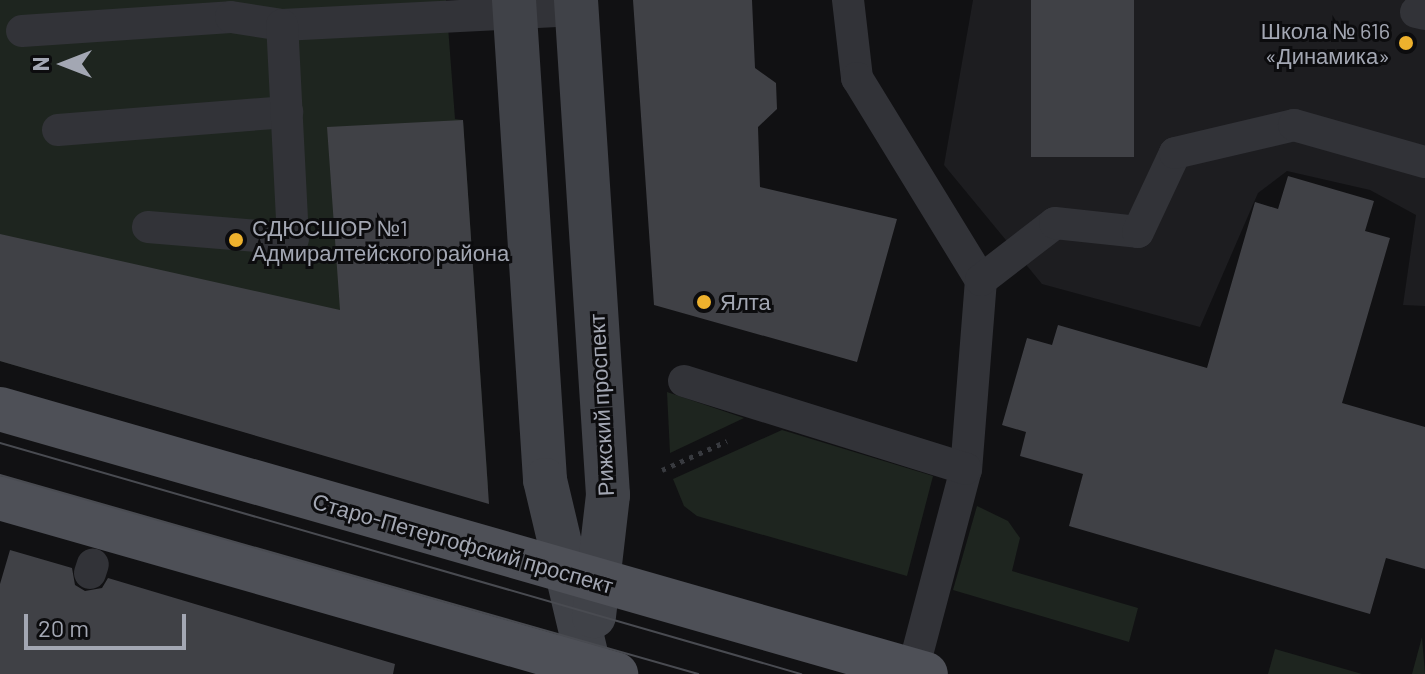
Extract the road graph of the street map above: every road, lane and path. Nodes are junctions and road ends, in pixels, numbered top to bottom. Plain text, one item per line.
1 (848, 0) edge
2 (577, 5) edge
3 (515, 7) edge
4 (282, 25) junction
5 (22, 31) dead end
6 (287, 112) junction
7 (58, 130) dead end
8 (1425, 162) edge
9 (148, 227) dead end
10 (981, 280) junction
11 (684, 381) dead end
12 (0, 409) edge
13 (966, 469) junction
14 (0, 498) edge
15 (583, 578) junction
16 (603, 670) edge
17 (920, 672) edge

1 - 10 lane
2 - 3 lane
2 - 15 main road, Рижский проспект
3 - 4 lane
3 - 15 main road, Рижский проспект
4 - 5 lane
4 - 6 lane
6 - 7 lane
6 - 9 lane
8 - 10 lane
10 - 13 lane
11 - 13 lane
12 - 15 main road, Старо-Петергофский проспект
13 - 17 lane
14 - 16 main road
15 - 16 main road, Рижский проспект
15 - 17 main road, Старо-Петергофский проспект

